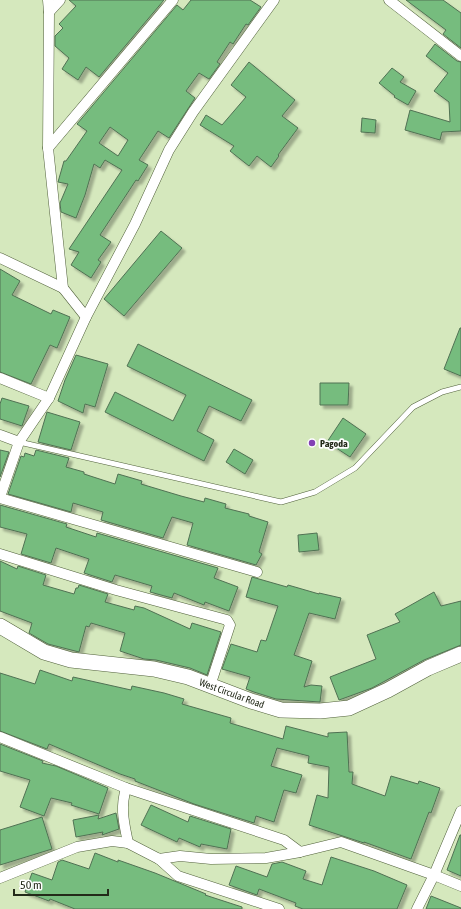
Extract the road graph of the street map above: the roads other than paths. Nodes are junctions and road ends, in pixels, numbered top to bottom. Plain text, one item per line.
1 (48, 0) edge
2 (60, 0) edge
3 (173, 0) edge
4 (389, 0) edge
5 (272, 1) edge
6 (49, 12) junction
7 (461, 56) edge
8 (48, 148) junction
9 (0, 258) edge
10 (63, 288) junction
11 (86, 317) junction
12 (0, 378) edge
13 (461, 387) edge
14 (49, 398) junction
15 (0, 435) edge
16 (19, 442) junction
17 (0, 497) edge
18 (0, 554) edge
19 (257, 572) dead end
20 (0, 626) edge
21 (461, 654) edge
22 (210, 686) junction
23 (0, 737) edge
24 (126, 788) junction
25 (461, 812) edge
26 (128, 843) junction
27 (300, 852) junction
28 (159, 860) junction
29 (434, 875) junction
30 (0, 878) edge
31 (461, 886) edge
32 (279, 909) edge
33 (417, 909) edge

1 - 6 street
2 - 6 street
3 - 8 street
4 - 7 street
5 - 11 street
6 - 8 street
8 - 10 street
9 - 10 street
10 - 11 street
11 - 14 street
12 - 14 street
13 - 16 lane
14 - 16 street
15 - 16 street
16 - 17 street
17 - 19 street
18 - 22 street
20 - 22 street, West Circular Road
21 - 22 street, West Circular Road
23 - 24 street
24 - 26 street
24 - 27 street
25 - 29 street
26 - 28 street
26 - 30 street
27 - 28 street
27 - 29 street
28 - 32 street
29 - 31 street
29 - 33 street

